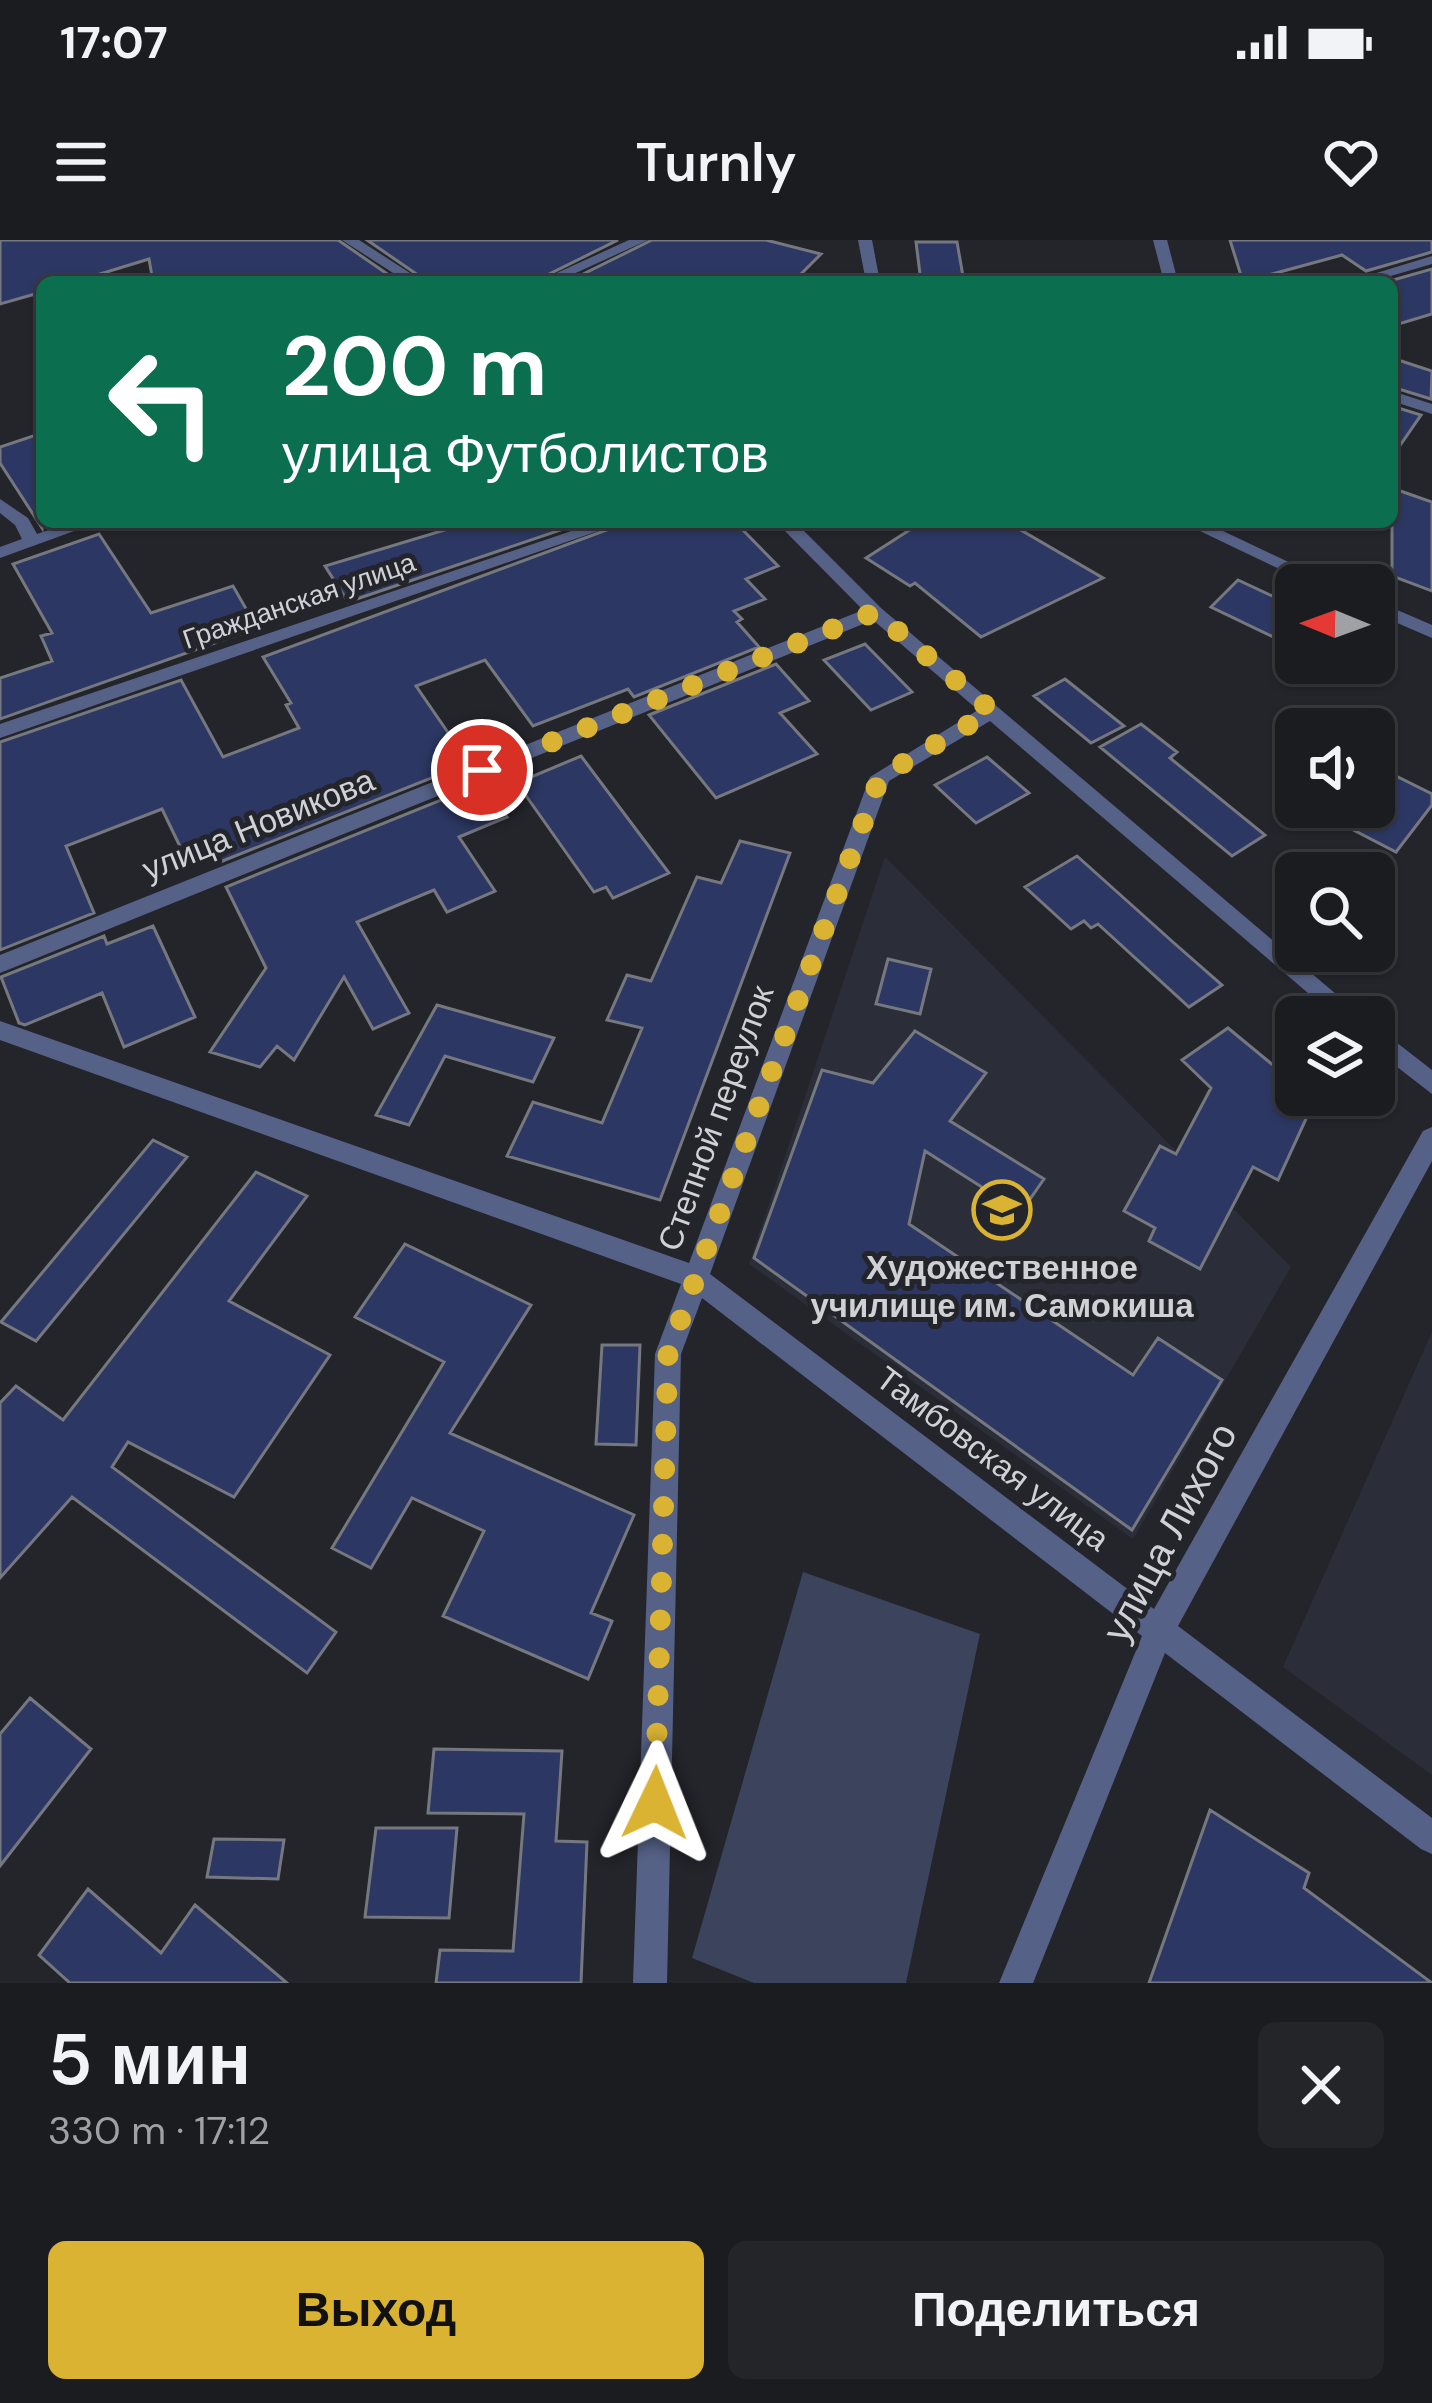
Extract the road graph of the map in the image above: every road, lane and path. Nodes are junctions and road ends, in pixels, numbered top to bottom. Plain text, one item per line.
1 (379, 240) edge
2 (641, 240) edge
3 (865, 240) edge
4 (1160, 240) edge
5 (355, 244) edge
6 (1432, 260) edge
7 (407, 276) edge
8 (558, 276) edge
9 (872, 276) edge
10 (1169, 276) edge
11 (1375, 276) edge
12 (1398, 398) edge
13 (1432, 409) edge
14 (0, 504) edge
15 (73, 528) edge
16 (597, 528) edge
17 (791, 528) edge
18 (1203, 528) edge
19 (32, 542) junction
20 (0, 553) edge
21 (1282, 564) edge
22 (875, 612) junction
23 (1395, 615) edge
24 (1432, 632) edge
25 (992, 711) junction
26 (0, 731) edge
27 (0, 964) edge
28 (1327, 996) edge
29 (0, 1030) edge
30 (1395, 1053) edge
31 (1432, 1084) edge
32 (1432, 1138) edge
33 (694, 1277) junction
34 (1159, 1630) junction
35 (1432, 1838) edge
36 (650, 1983) edge
37 (1016, 1983) edge

1 - 5 street
2 - 8 street
3 - 9 street
4 - 10 street
5 - 7 street
6 - 11 street
12 - 13 street
14 - 19 street
15 - 19 street
16 - 26 street, Гражданская улица
17 - 22 street
18 - 21 street
19 - 20 street
22 - 25 street
22 - 27 street, улица Новикова
23 - 24 street
25 - 28 street
25 - 33 street, Степной переулок
29 - 33 street, Тамбовская улица
30 - 31 street
32 - 34 street, улица Лихого
33 - 34 street, Тамбовская улица
33 - 36 street, Степной переулок
34 - 35 street, Тамбовская улица
34 - 37 street, улица Лихого

